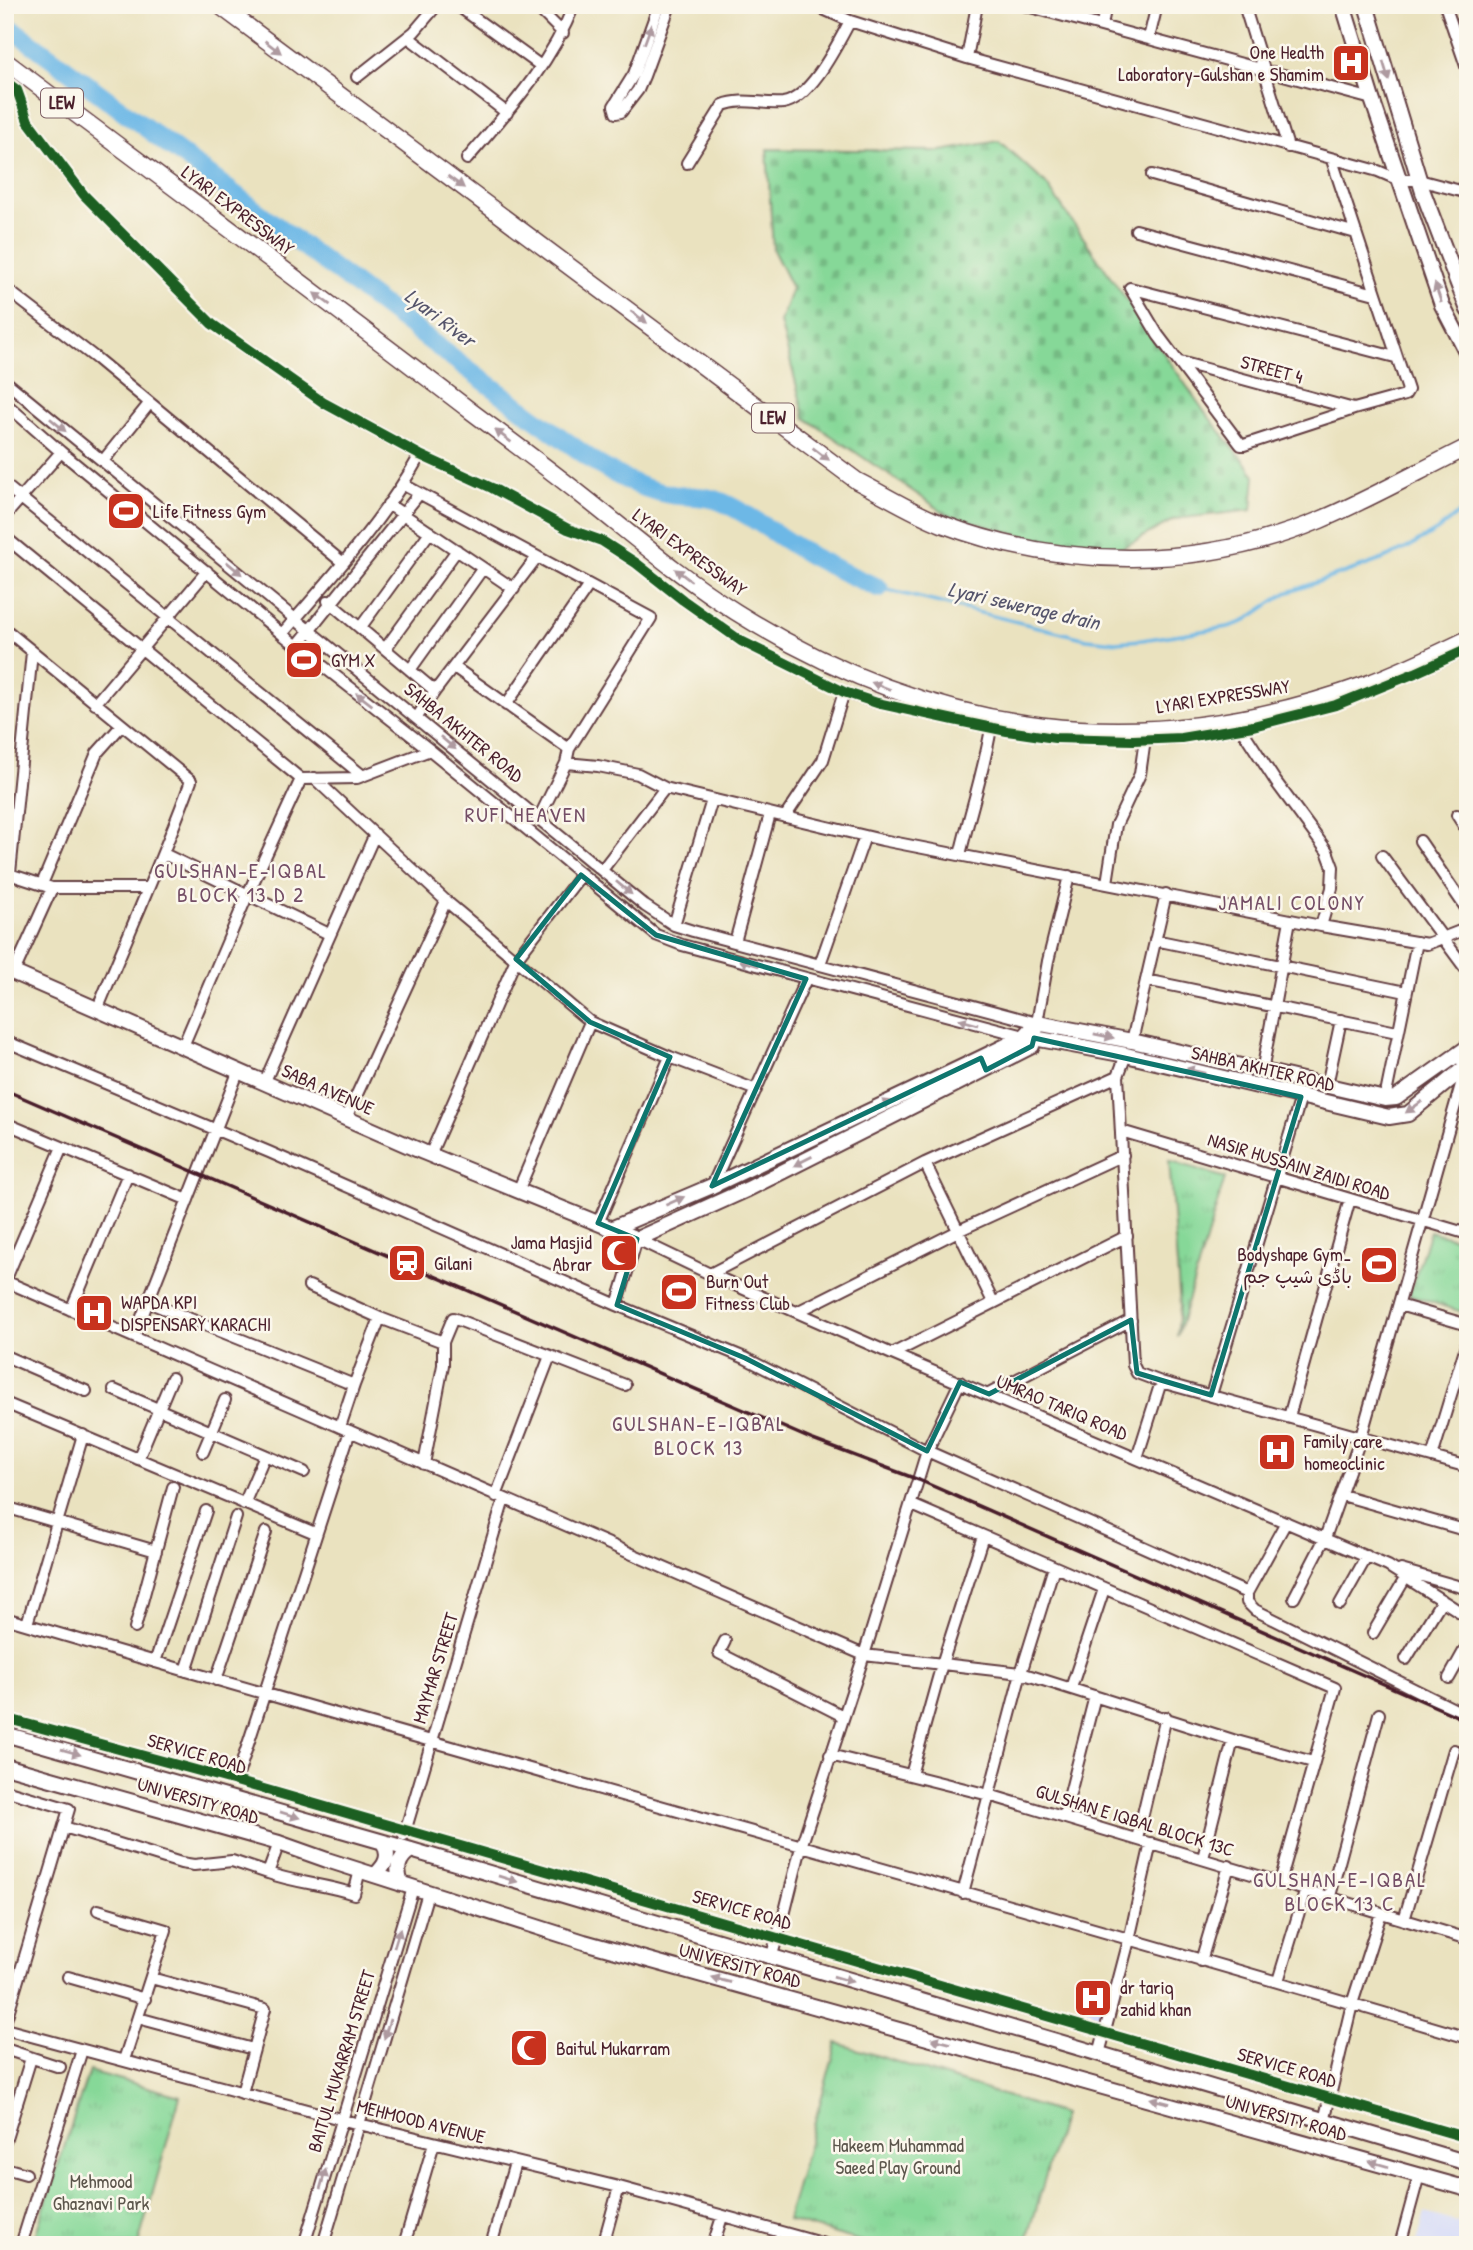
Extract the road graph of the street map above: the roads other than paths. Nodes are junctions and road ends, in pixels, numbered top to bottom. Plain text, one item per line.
1 (219, 5) edge
2 (438, 5) edge
3 (450, 5) edge
4 (534, 5) edge
5 (574, 5) edge
6 (659, 5) edge
7 (670, 5) edge
8 (814, 5) edge
9 (977, 5) edge
10 (1023, 5) edge
11 (1106, 5) edge
12 (1157, 5) edge
13 (1244, 5) edge
14 (1343, 5) edge
15 (1366, 5) edge
16 (1445, 5) edge
17 (850, 21) junction
18 (1102, 25) junction
19 (563, 33) junction
20 (408, 37) junction
21 (1149, 38) junction
22 (967, 58) junction
23 (5, 61) edge
24 (541, 66) junction
25 (1467, 67) edge
26 (1264, 71) junction
27 (357, 77) dead end
28 (5, 81) edge
29 (1372, 99) junction
30 (507, 113) junction
31 (1287, 147) junction
32 (467, 159) dead end
33 (1332, 160) junction
34 (687, 163) dead end
35 (1152, 176) dead end
36 (1399, 180) junction
37 (1419, 180) junction
38 (1468, 193) edge
39 (1136, 230) dead end
40 (1356, 233) junction
41 (5, 288) edge
42 (1375, 294) junction
43 (1468, 310) edge
44 (1468, 355) edge
45 (1395, 356) junction
46 (1180, 362) junction
47 (5, 381) edge
48 (5, 403) edge
49 (149, 404) junction
50 (1354, 409) junction
51 (1468, 447) edge
52 (61, 452) junction
53 (420, 455) junction
54 (103, 461) junction
55 (5, 485) edge
56 (404, 485) junction
57 (419, 494) junction
58 (20, 498) junction
59 (388, 504) junction
60 (403, 514) junction
61 (5, 516) edge
62 (430, 532) junction
63 (5, 537) edge
64 (457, 550) junction
65 (537, 557) junction
66 (342, 562) junction
67 (483, 568) junction
68 (207, 571) junction
69 (589, 585) junction
70 (514, 589) junction
71 (318, 593) junction
72 (331, 604) junction
73 (167, 617) junction
74 (295, 620) junction
75 (360, 628) junction
76 (5, 629) edge
77 (309, 632) junction
78 (282, 634) junction
79 (1468, 639) edge
80 (297, 646) junction
81 (141, 648) junction
82 (385, 649) junction
83 (1468, 649) edge
84 (32, 652) junction
85 (454, 667) junction
86 (411, 670) junction
87 (435, 691) junction
88 (844, 692) junction
89 (95, 704) junction
90 (506, 705) junction
91 (417, 717) junction
92 (122, 725) junction
93 (991, 728) junction
94 (1241, 728) junction
95 (1145, 739) junction
96 (569, 749) junction
97 (430, 750) junction
98 (566, 763) junction
99 (363, 776) junction
100 (314, 778) junction
101 (301, 779) junction
102 (665, 788) junction
103 (712, 800) junction
104 (770, 814) junction
105 (1457, 815) dead end
106 (785, 817) junction
107 (539, 818) junction
108 (1468, 832) edge
109 (375, 834) junction
110 (865, 836) junction
111 (1420, 841) dead end
112 (164, 855) junction
113 (960, 855) junction
114 (1382, 856) dead end
115 (602, 870) junction
116 (8, 873) edge
117 (581, 875) junction
118 (1069, 876) junction
119 (1107, 883) junction
120 (47, 886) junction
121 (148, 888) junction
122 (1166, 894) junction
123 (247, 896) junction
124 (446, 901) junction
125 (1468, 911) edge
126 (1290, 920) junction
127 (674, 925) junction
128 (1321, 926) junction
129 (1468, 928) edge
130 (329, 934) junction
131 (1443, 938) junction
132 (1155, 940) junction
133 (735, 942) junction
134 (1417, 942) junction
135 (516, 959) junction
136 (820, 964) junction
137 (1281, 967) junction
138 (9, 971) edge
139 (1468, 972) edge
140 (806, 979) junction
141 (1146, 980) junction
142 (1406, 992) junction
143 (1274, 1006) junction
144 (98, 1008) junction
145 (1341, 1020) junction
146 (590, 1022) junction
147 (1037, 1023) junction
148 (1398, 1032) junction
149 (1029, 1037) junction
150 (5, 1041) edge
151 (1132, 1041) junction
152 (183, 1045) junction
153 (1126, 1055) junction
154 (670, 1057) junction
155 (1465, 1058) edge
156 (983, 1064) junction
157 (239, 1070) junction
158 (1262, 1072) junction
159 (1118, 1076) junction
160 (265, 1081) junction
161 (1327, 1085) junction
162 (756, 1090) junction
163 (1301, 1097) junction
164 (1385, 1099) junction
165 (346, 1118) junction
166 (5, 1123) edge
167 (216, 1130) junction
168 (1121, 1131) junction
169 (62, 1147) junction
170 (430, 1154) junction
171 (1123, 1155) junction
172 (926, 1163) junction
173 (128, 1174) junction
174 (1277, 1177) junction
175 (712, 1186) junction
176 (518, 1191) junction
177 (1350, 1199) junction
178 (188, 1200) junction
179 (1424, 1221) junction
180 (598, 1223) junction
181 (613, 1228) junction
182 (960, 1230) junction
183 (1468, 1234) edge
184 (1127, 1236) junction
185 (637, 1239) junction
186 (710, 1274) junction
187 (5, 1281) edge
188 (309, 1286) dead end
189 (148, 1302) junction
190 (993, 1302) junction
191 (617, 1305) junction
192 (1399, 1305) junction
193 (71, 1310) junction
194 (797, 1312) junction
195 (380, 1318) junction
196 (1131, 1320) junction
197 (1468, 1325) edge
198 (134, 1337) junction
199 (1468, 1339) edge
200 (443, 1342) junction
201 (892, 1354) junction
202 (5, 1356) edge
203 (550, 1356) junction
204 (172, 1378) dead end
205 (960, 1382) junction
206 (1161, 1382) junction
207 (354, 1385) junction
208 (625, 1385) dead end
209 (114, 1390) dead end
210 (86, 1391) dead end
211 (989, 1394) junction
212 (1211, 1395) junction
213 (225, 1400) dead end
214 (5, 1403) edge
215 (159, 1410) junction
216 (1289, 1417) junction
217 (345, 1429) junction
218 (211, 1432) junction
219 (83, 1435) junction
220 (1361, 1437) junction
221 (203, 1451) dead end
222 (926, 1451) junction
223 (265, 1455) junction
224 (1432, 1457) junction
225 (138, 1458) junction
226 (1138, 1458) junction
227 (424, 1464) junction
228 (1468, 1467) edge
229 (304, 1472) dead end
230 (173, 1488) dead end
231 (1342, 1496) junction
232 (500, 1498) junction
233 (244, 1504) junction
234 (912, 1506) junction
235 (5, 1507) edge
236 (206, 1511) dead end
237 (236, 1517) dead end
238 (57, 1522) junction
239 (1286, 1522) junction
240 (1468, 1531) edge
241 (266, 1532) dead end
242 (315, 1534) junction
243 (983, 1536) junction
244 (1325, 1538) junction
245 (156, 1551) junction
246 (1367, 1556) junction
247 (1388, 1566) junction
248 (1054, 1567) junction
249 (1406, 1577) junction
250 (1104, 1589) junction
251 (1468, 1589) edge
252 (1247, 1594) junction
253 (1294, 1598) dead end
254 (1442, 1600) junction
255 (1340, 1604) dead end
256 (1468, 1617) edge
257 (5, 1618) edge
258 (27, 1624) junction
259 (135, 1628) dead end
260 (1373, 1633) dead end
261 (725, 1641) dead end
262 (1468, 1644) edge
263 (864, 1655) junction
264 (1406, 1659) dead end
265 (155, 1662) junction
266 (942, 1664) junction
267 (186, 1671) junction
268 (1021, 1673) junction
269 (1449, 1678) dead end
270 (216, 1680) junction
271 (1070, 1688) junction
272 (263, 1694) junction
273 (1095, 1696) junction
274 (1379, 1714) dead end
275 (843, 1716) junction
276 (1468, 1716) edge
277 (1166, 1717) junction
278 (5, 1718) edge
279 (5, 1734) edge
280 (1233, 1740) junction
281 (431, 1741) junction
282 (1454, 1750) dead end
283 (830, 1755) junction
284 (1313, 1762) junction
285 (5, 1766) edge
286 (911, 1775) junction
287 (46, 1777) junction
288 (236, 1781) junction
289 (5, 1790) edge
290 (268, 1791) junction
291 (989, 1795) junction
292 (38, 1800) junction
293 (265, 1807) junction
294 (1064, 1817) junction
295 (64, 1827) junction
296 (405, 1831) junction
297 (1137, 1839) junction
298 (383, 1842) junction
299 (278, 1843) junction
300 (1151, 1843) junction
301 (801, 1847) junction
302 (406, 1848) junction
303 (1203, 1858) junction
304 (1228, 1866) junction
305 (360, 1870) junction
306 (268, 1873) junction
307 (374, 1875) junction
308 (1280, 1882) junction
309 (407, 1886) junction
310 (1306, 1889) junction
311 (428, 1893) junction
312 (963, 1893) junction
313 (1331, 1896) junction
314 (98, 1910) dead end
315 (1381, 1913) junction
316 (1404, 1920) junction
317 (778, 1938) junction
318 (1468, 1939) edge
319 (1129, 1940) junction
320 (771, 1958) junction
321 (1201, 1961) junction
322 (68, 1977) dead end
323 (151, 1978) junction
324 (1278, 1981) junction
325 (145, 1999) junction
326 (1352, 2004) junction
327 (138, 2018) junction
328 (5, 2023) edge
329 (5, 2029) edge
330 (1103, 2034) junction
331 (1468, 2038) edge
332 (5, 2049) edge
333 (253, 2049) junction
334 (82, 2050) junction
335 (1099, 2054) junction
336 (31, 2058) junction
337 (124, 2060) junction
338 (60, 2067) dead end
339 (242, 2093) junction
340 (1330, 2097) junction
341 (341, 2120) junction
342 (1324, 2120) junction
343 (359, 2124) junction
344 (1468, 2138) edge
345 (5, 2142) edge
346 (434, 2143) junction
347 (515, 2163) junction
348 (1468, 2163) edge
349 (5, 2168) edge
350 (26, 2174) dead end
351 (1419, 2175) junction
352 (619, 2187) junction
353 (1468, 2189) edge
354 (722, 2217) junction
355 (825, 2244) edge
356 (21, 2245) edge
357 (304, 2245) edge
358 (323, 2245) edge
359 (404, 2245) edge
360 (491, 2245) edge
361 (603, 2245) edge
362 (713, 2245) edge
363 (1400, 2245) edge

1 -> 51 highway, LEW
2 - 20 street
3 - 24 street
4 - 19 street
5 - 19 street
7 -> 6 street
8 - 17 street
9 - 22 street
10 - 18 street
11 - 18 street
12 - 21 street
13 - 26 street
14 - 29 main road
15 -> 37 main road
16 - 25 street
17 - 22 street
17 - 34 street
18 - 21 street
19 - 24 street
20 - 27 street
20 - 30 street
21 - 26 street
22 - 31 street
79 -> 23 highway, LYARI EXPRESSWAY / LEW
24 - 30 street
26 - 29 street
26 - 31 street
28 - 53 street
29 - 36 main road
30 - 32 street
31 - 33 street
33 - 36 street
33 - 40 street
35 - 40 street
36 - 37 street
44 -> 36 main road
37 - 38 street
37 - 43 main road
39 - 42 street
40 - 42 street
41 - 49 street
42 - 45 street
45 - 46 street
45 - 50 street
46 - 50 street, STREET 4
46 - 50 street
47 -> 54 street, SAHBA AKHTER ROAD
48 - 52 street, SAHBA AKHTER ROAD
49 - 54 street
49 - 66 street
52 - 58 street
52 - 68 street, SAHBA AKHTER ROAD
53 - 56 street
53 - 88 street
54 -> 74 street, SAHBA AKHTER ROAD
55 - 58 street
56 - 57 street
56 - 59 street
57 - 60 street
57 - 65 street
58 - 61 street
58 - 73 street
59 - 60 street
59 - 66 street
60 - 62 street
60 - 72 street
62 - 64 street
62 - 75 street
63 - 81 street
64 - 67 street
64 - 82 street
65 - 69 street
65 - 70 street
66 - 71 street
67 - 70 street
67 - 86 street
68 - 73 street
68 - 78 street, SAHBA AKHTER ROAD
69 - 90 street
69 - 96 street
70 - 85 street
71 - 72 street
71 - 74 street
72 - 75 street
72 - 77 street
73 - 81 street
73 - 99 street
74 - 77 street, SAHBA AKHTER ROAD
74 - 78 street
75 - 82 street
76 - 84 street
77 - 80 street
77 - 91 street, SAHBA AKHTER ROAD
78 - 80 street, SAHBA AKHTER ROAD
97 -> 80 street, SAHBA AKHTER ROAD
81 - 89 street
81 - 101 street
82 - 86 street
83 - 94 street
84 - 89 street
84 - 116 street
85 - 87 street
85 - 90 street
86 - 87 street
87 - 91 street
88 - 93 street
88 - 106 street
89 - 92 street
90 - 96 street
91 -> 107 street, SAHBA AKHTER ROAD
92 - 112 street
92 - 120 street
93 - 95 street
93 - 113 street
94 - 95 street
94 - 128 street
95 - 119 street
96 - 98 street
97 - 99 street
97 - 117 street, SAHBA AKHTER ROAD
98 - 102 street
98 - 107 street
99 - 100 street
100 - 101 street
100 - 109 street
101 - 123 street
102 - 103 street
102 - 115 street
103 - 104 street
103 - 127 street
104 - 106 street
104 - 133 street
105 - 108 street
106 - 110 street
107 - 115 street, SAHBA AKHTER ROAD
109 - 124 street
109 - 130 street
110 - 113 street
110 - 136 street
111 - 125 street
112 - 121 street
112 - 123 street
113 - 118 street
114 - 131 street
115 -> 127 street, SAHBA AKHTER ROAD
116 - 120 street
117 - 135 street
140 -> 117 street, SAHBA AKHTER ROAD
118 - 119 street
118 - 147 street
119 - 122 street
120 - 121 street
120 - 138 street
121 - 144 street
122 - 126 street
122 - 132 street
123 - 130 street
123 - 152 street
124 - 135 street
124 - 165 street
126 - 128 street
126 - 137 street
127 - 133 street, SAHBA AKHTER ROAD
128 - 134 street
129 - 131 street
130 - 160 street
131 - 134 street
131 - 139 street
132 - 137 street
132 - 141 street
133 - 136 street, SAHBA AKHTER ROAD
134 - 142 street
135 - 146 street
135 - 170 street
136 - 147 street, SAHBA AKHTER ROAD
137 - 142 street
137 - 143 street
138 - 144 main road, SABA AVENUE
149 -> 140 street, SAHBA AKHTER ROAD
140 - 162 street
141 - 143 street
141 - 151 street
142 - 148 street
143 - 145 street
143 - 158 street
144 - 152 main road, SABA AVENUE
145 - 148 street
145 - 161 street
146 - 154 street
146 - 176 street
147 - 149 main road
147 -> 151 main road, SAHBA AKHTER ROAD
148 - 164 street
149 - 153 main road, SAHBA AKHTER ROAD
149 - 156 main road
150 - 167 street
151 - 158 main road, SAHBA AKHTER ROAD
152 - 157 main road, SABA AVENUE
153 - 159 street
163 -> 153 main road, SAHBA AKHTER ROAD
154 - 162 street
154 - 180 street
155 -> 163 main road, SAHBA AKHTER ROAD
155 - 164 main road
155 - 179 street
175 -> 156 main road
156 -> 185 main road
157 - 160 main road, SABA AVENUE
157 - 167 street
158 - 161 main road, SAHBA AKHTER ROAD
159 - 168 street
159 - 172 street
160 - 165 main road, SABA AVENUE
161 - 164 main road, SAHBA AKHTER ROAD
162 - 175 street
163 - 174 street
165 - 170 main road, SABA AVENUE
166 - 169 street
167 - 178 street
167 - 191 street
168 - 171 street
168 - 174 street, NASIR HUSSAIN ZAIDI ROAD
169 - 173 street
169 - 187 street
170 - 176 main road, SABA AVENUE
171 - 182 street
171 - 184 street
172 - 182 street
172 - 186 street
173 - 178 street
173 - 193 street
174 - 177 street, NASIR HUSSAIN ZAIDI ROAD
174 - 212 street
181 -> 175 main road
176 - 180 main road, SABA AVENUE
177 - 179 street, NASIR HUSSAIN ZAIDI ROAD
177 - 216 street
178 - 189 street
179 - 183 street, NASIR HUSSAIN ZAIDI ROAD
179 - 192 street
180 - 181 main road, SABA AVENUE
181 - 185 main road, SABA AVENUE
182 - 190 street
182 - 194 street
184 - 190 street
184 - 196 street
185 - 186 street, UMRAO TARIQ ROAD
185 - 191 street
186 - 194 street, UMRAO TARIQ ROAD
187 - 193 street
188 - 195 street
189 - 198 street
189 - 207 street
190 - 201 street
191 - 222 street
192 - 197 street
192 - 220 street
193 - 198 street
194 - 201 street, UMRAO TARIQ ROAD
195 - 200 street
195 - 207 street
196 - 206 street
196 - 211 street
198 - 217 street
199 - 224 street
200 - 203 street
200 - 227 street
201 - 205 street, UMRAO TARIQ ROAD
202 - 210 street
203 - 208 street
203 - 232 street, MAYMAR STREET
204 - 215 street
205 - 211 street, UMRAO TARIQ ROAD
205 - 222 street
206 - 212 street
206 - 226 street
207 - 217 street
209 - 215 street
211 - 226 street, UMRAO TARIQ ROAD
212 - 216 street
213 - 218 street
214 - 219 street
215 - 218 street
215 - 225 street
216 - 220 street
217 - 227 street
217 - 242 street
218 - 221 street
218 - 223 street
219 - 225 street
219 - 238 street
220 - 224 street
220 - 231 street
222 - 234 street
222 - 252 street
223 - 229 street
223 - 233 street
224 - 228 street
225 - 233 street
226 - 239 street, UMRAO TARIQ ROAD
227 - 232 street
230 - 245 street
231 - 240 street
231 - 244 street
232 - 263 street
232 - 281 street, MAYMAR STREET
233 - 242 street
234 - 243 street
234 - 263 street
235 - 238 street
236 - 265 street
237 - 267 street
238 - 245 street
238 - 258 street
239 - 244 street, UMRAO TARIQ ROAD
239 - 252 street
241 - 270 street
242 - 272 street
243 - 248 street
243 - 266 street
244 - 246 street, UMRAO TARIQ ROAD
244 - 253 street
245 - 259 street
246 - 247 street, UMRAO TARIQ ROAD
246 - 255 street
247 - 249 street, UMRAO TARIQ ROAD
247 - 251 street
248 - 250 street
248 - 268 street
249 - 254 street, UMRAO TARIQ ROAD
249 - 260 street
250 - 271 street
250 - 284 street
252 - 276 street
254 - 256 street, UMRAO TARIQ ROAD
254 - 264 street
257 - 258 street
258 - 265 street
261 - 275 street
262 - 269 street
263 - 266 street
263 - 275 street
265 - 267 street
266 - 268 street
266 - 286 street
267 - 270 street
268 - 271 street
268 - 291 street
270 - 272 street
271 - 273 street
272 - 281 street
272 - 288 street
273 - 277 street
273 - 294 street
274 - 313 street
275 - 283 street
277 - 280 street
277 - 297 street
278 - 288 street, SERVICE ROAD
279 -> 293 main road, UNIVERSITY ROAD
280 - 284 street
280 - 303 street
281 - 296 street, MAYMAR STREET
281 - 301 street
282 - 316 street
283 - 286 street, GULSHAN E IQBAL BLOCK 13C
283 - 301 street
284 - 308 street
285 - 287 main road, UNIVERSITY ROAD
286 - 291 street, GULSHAN E IQBAL BLOCK 13C
287 - 292 street
287 - 299 main road, UNIVERSITY ROAD
288 - 290 street, SERVICE ROAD
289 - 292 street
290 - 293 street
290 - 296 street, SERVICE ROAD
291 - 294 street, GULSHAN E IQBAL BLOCK 13C
291 - 312 street
292 - 295 street
293 -> 298 main road, UNIVERSITY ROAD
294 - 297 street, GULSHAN E IQBAL BLOCK 13C
295 - 306 street
295 - 328 street
296 - 302 street, MAYMAR STREET
296 - 317 street, SERVICE ROAD
297 - 300 street, GULSHAN E IQBAL BLOCK 13C
298 - 302 main road, UNIVERSITY ROAD
298 - 307 main road
299 - 305 main road, UNIVERSITY ROAD
299 - 306 street
300 - 303 street, GULSHAN E IQBAL BLOCK 13C
300 - 319 street
301 - 312 street
301 - 317 street
302 - 309 main road
302 -> 320 main road, UNIVERSITY ROAD
303 - 304 street, GULSHAN E IQBAL BLOCK 13C
304 - 308 street, GULSHAN E IQBAL BLOCK 13C
304 - 321 street
305 - 306 street
305 - 307 main road, UNIVERSITY ROAD
307 - 309 main road, UNIVERSITY ROAD
308 - 310 street, GULSHAN E IQBAL BLOCK 13C
309 - 311 main road, UNIVERSITY ROAD
341 -> 309 street, BAITUL MUKARRAM STREET
310 - 313 street, GULSHAN E IQBAL BLOCK 13C
310 - 324 street
311 -> 343 street, BAITUL MUKARRAM STREET
351 -> 311 main road, UNIVERSITY ROAD
312 - 319 street
313 - 315 street, GULSHAN E IQBAL BLOCK 13C
314 - 323 street
315 - 316 street, GULSHAN E IQBAL BLOCK 13C
315 - 326 street
316 - 318 street, GULSHAN E IQBAL BLOCK 13C
317 - 320 street
317 - 330 street, SERVICE ROAD
319 - 321 street
319 - 330 street
320 -> 335 main road, UNIVERSITY ROAD
321 - 324 street
322 - 325 street
323 - 325 street
323 - 333 street
324 - 326 street
325 - 327 street
326 - 331 street
326 - 340 street
327 - 333 street
327 - 337 street
329 - 334 street, MEHMOOD AVENUE
330 - 335 street
330 - 340 street, SERVICE ROAD
332 - 336 street
333 - 339 street
334 - 337 street, MEHMOOD AVENUE
334 - 356 street
335 - 342 main road, UNIVERSITY ROAD
336 - 338 street
336 - 345 street
337 - 339 street, MEHMOOD AVENUE
339 - 341 street, MEHMOOD AVENUE
340 - 342 street
340 - 344 street, SERVICE ROAD
341 - 343 street, MEHMOOD AVENUE
357 -> 341 street, BAITUL MUKARRAM STREET
342 - 348 main road, UNIVERSITY ROAD
343 - 346 street, MEHMOOD AVENUE
343 - 358 street, BAITUL MUKARRAM STREET
346 - 347 street, MEHMOOD AVENUE
346 - 359 street
347 - 352 street, MEHMOOD AVENUE
347 - 360 street
349 - 350 street
351 - 353 main road, UNIVERSITY ROAD
351 - 363 street
352 - 354 street, MEHMOOD AVENUE
352 - 361 street
354 - 355 street, MEHMOOD AVENUE
354 - 362 street

